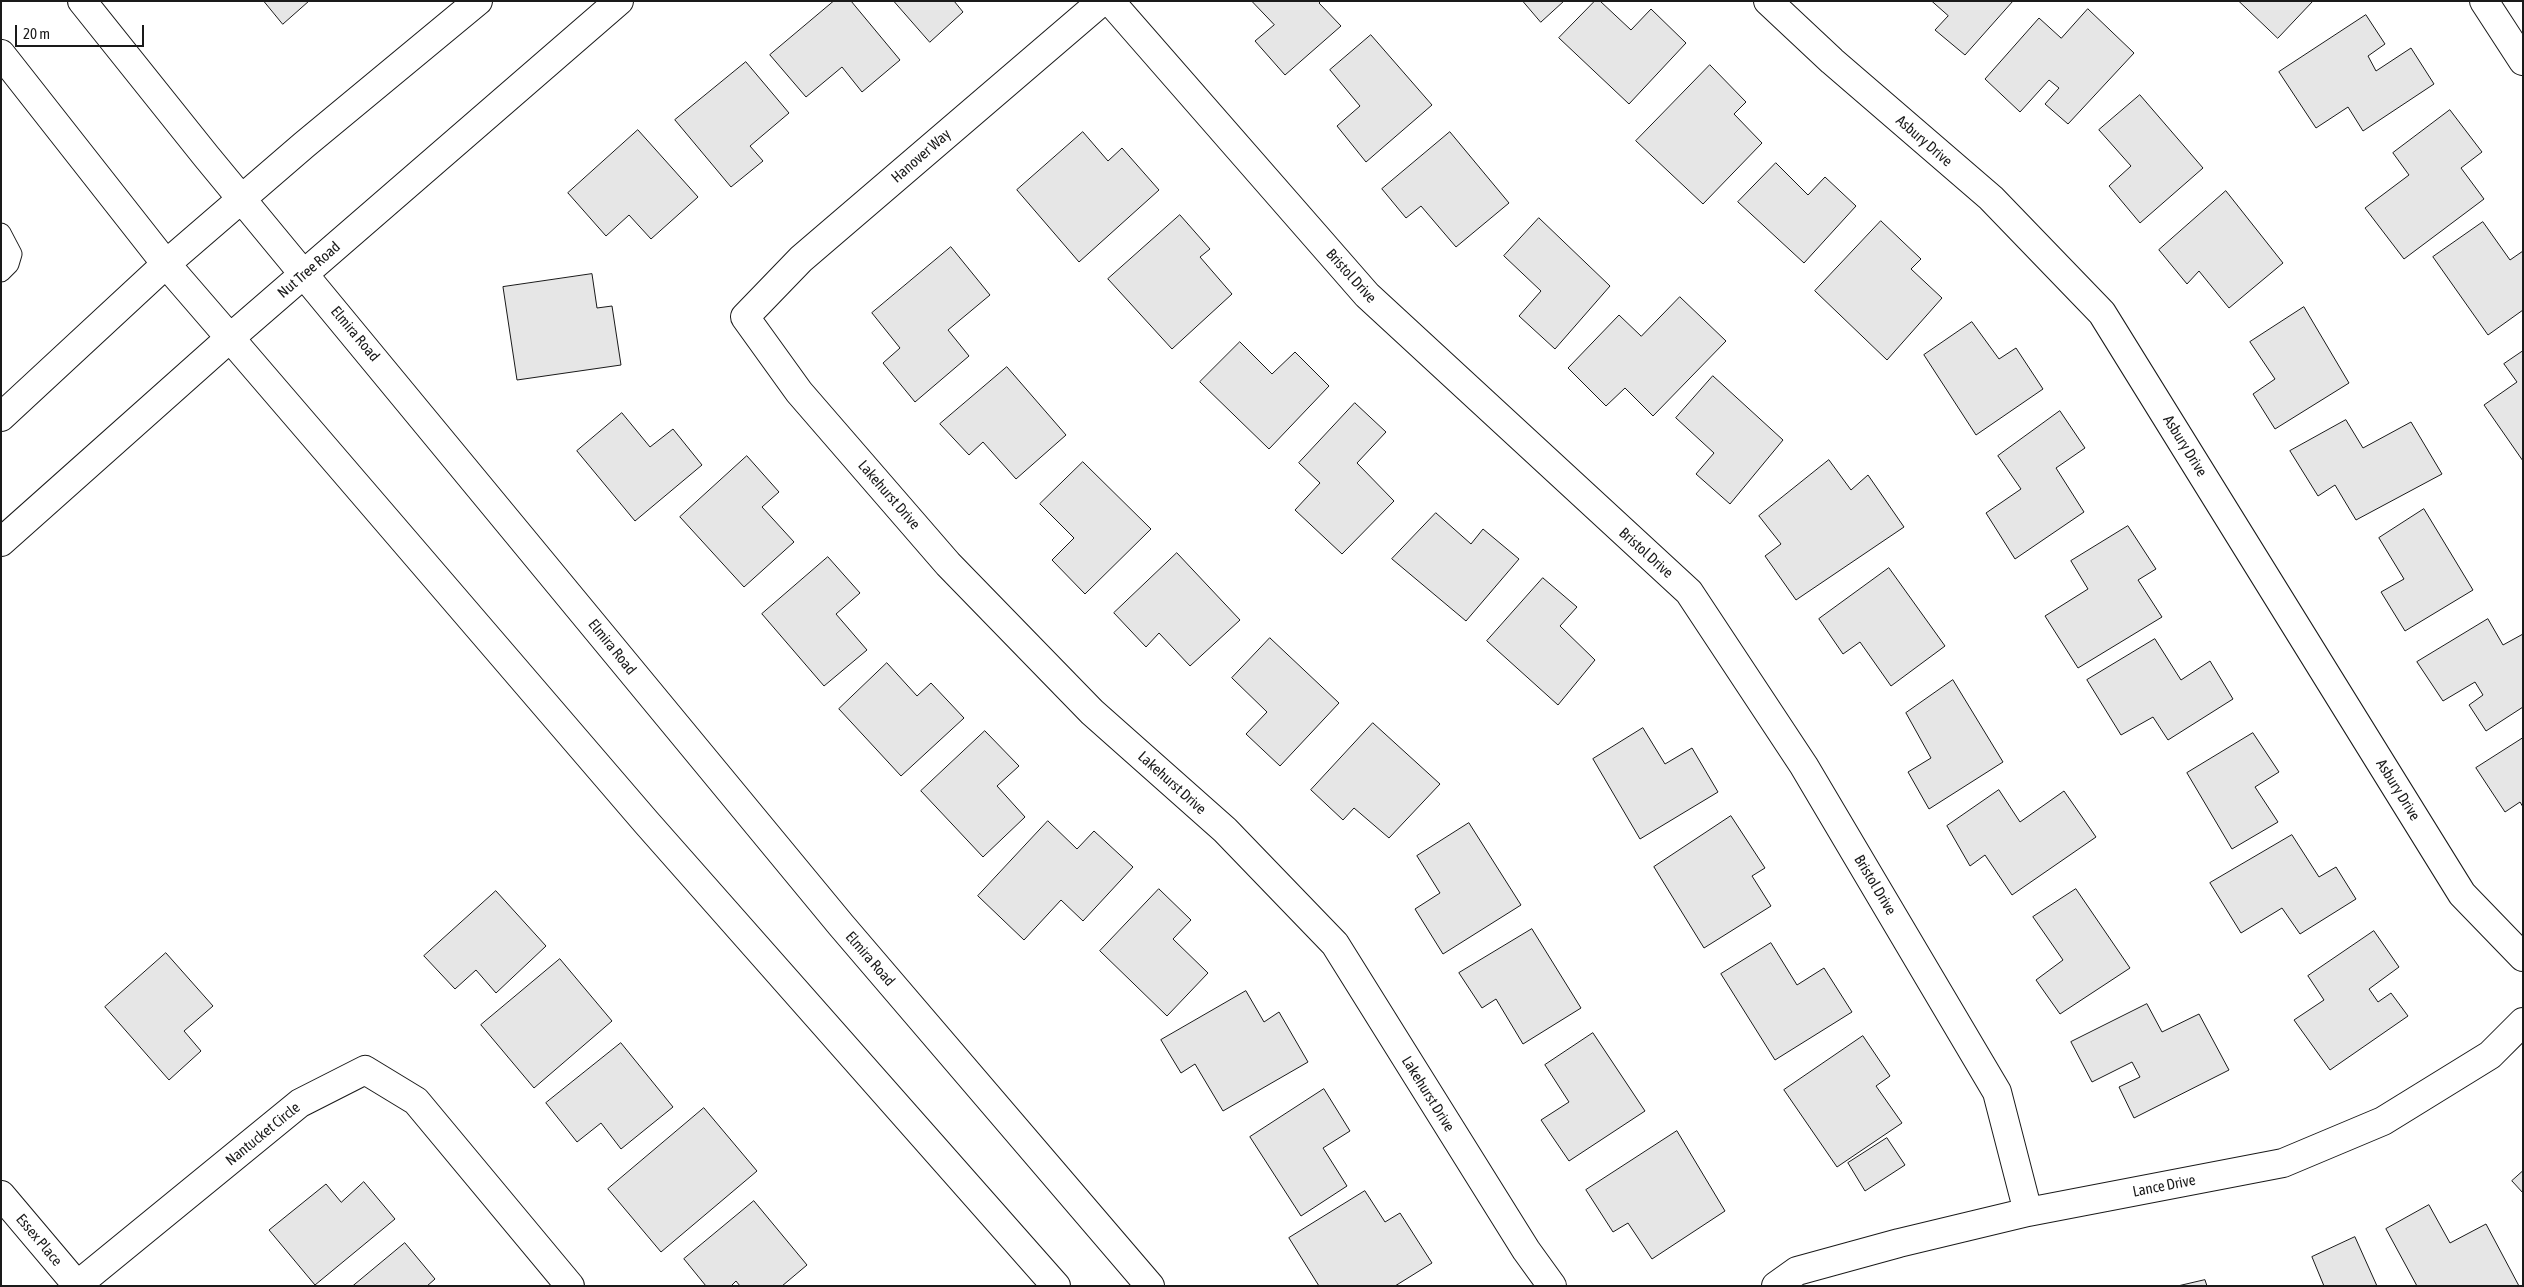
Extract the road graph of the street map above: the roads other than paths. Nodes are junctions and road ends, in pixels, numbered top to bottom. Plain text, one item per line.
1 (82, 1) edge
2 (478, 1) edge
3 (619, 1) edge
4 (1102, 1) edge
5 (1110, 1) edge
6 (1768, 1) edge
7 (2484, 1) edge
8 (1, 54) edge
9 (2523, 61) edge
10 (242, 199) junction
11 (1, 233) edge
12 (166, 264) junction
13 (1, 272) edge
14 (305, 274) junction
15 (745, 317) joint
16 (230, 338) junction
17 (1, 417) edge
18 (1, 542) edge
19 (2523, 957) edge
20 (2523, 1022) edge
21 (1, 1195) edge
22 (2028, 1212) junction
23 (77, 1285) edge
24 (570, 1286) edge
25 (1056, 1286) edge
26 (1150, 1286) edge
27 (1552, 1286) edge
28 (1776, 1286) edge

1 - 10 street, Elmira Road
2 - 10 street
3 - 14 street, Nut Tree Road
4 - 15 street, Hanover Way
5 - 22 street, Bristol Drive
6 - 19 street, Asbury Drive
7 - 9 street
8 - 12 street
10 - 12 street
10 - 14 street, Elmira Road
11 - 13 lane
12 - 16 street
12 - 17 street
14 - 16 street, Nut Tree Road
14 - 26 street, Elmira Road
15 - 27 street, Lakehurst Drive
16 - 18 street, Nut Tree Road
16 - 25 street
20 - 22 street, Lance Drive
21 - 23 street, Essex Place
22 - 28 street, Lance Drive
23 - 24 street, Nantucket Circle

